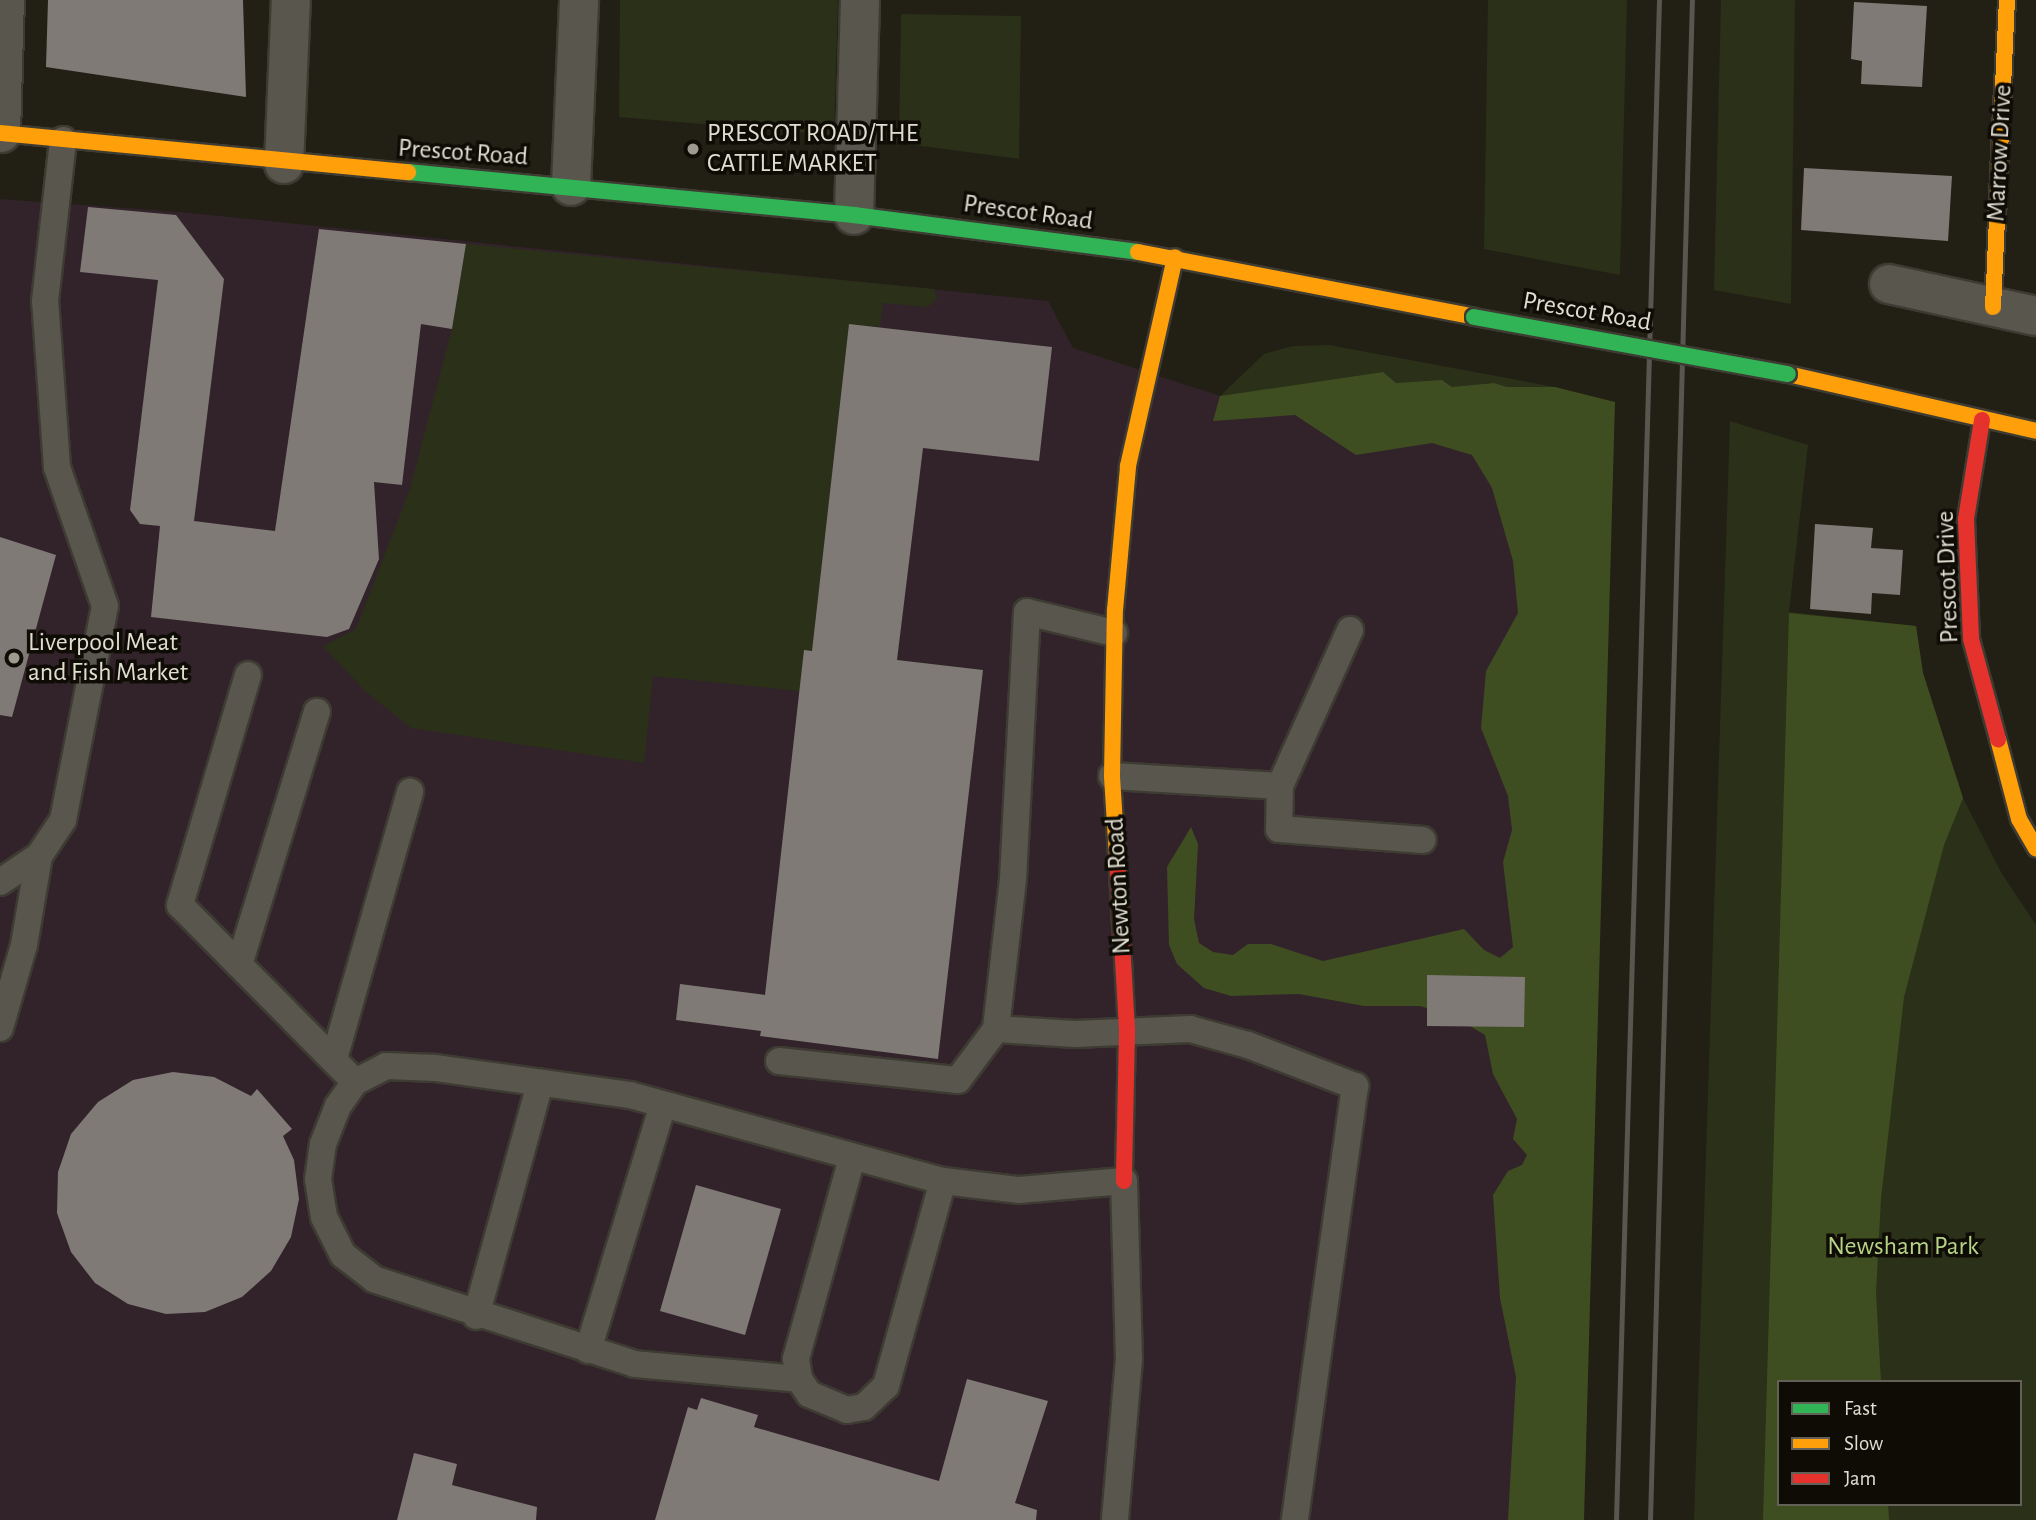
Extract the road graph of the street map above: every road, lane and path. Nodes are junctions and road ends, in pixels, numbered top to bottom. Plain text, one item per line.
1 (5, 0) edge
2 (291, 0) edge
3 (579, 0) edge
4 (860, 0) edge
5 (2007, 0) edge
6 (0, 133) edge
7 (63, 140) junction
8 (284, 164) junction
9 (571, 186) junction
10 (854, 215) junction
11 (1175, 257) junction
12 (1889, 284) dead end
13 (1993, 307) junction
14 (2036, 316) edge
15 (1982, 421) junction
16 (2036, 431) edge
17 (1350, 631) dead end
18 (1114, 633) junction
19 (248, 675) dead end
20 (317, 712) dead end
21 (1112, 776) junction
22 (1280, 786) junction
23 (410, 792) dead end
24 (1423, 840) dead end
25 (2036, 848) edge
26 (39, 856) junction
27 (0, 882) edge
28 (239, 965) junction
29 (0, 1028) edge
30 (996, 1029) junction
31 (1128, 1032) junction
32 (334, 1059) junction
33 (779, 1061) dead end
34 (355, 1082) junction
35 (540, 1083) junction
36 (663, 1105) junction
37 (852, 1158) junction
38 (943, 1181) junction
39 (1124, 1181) junction
40 (477, 1316) junction
41 (587, 1350) junction
42 (799, 1379) junction
43 (1115, 1520) edge
44 (1296, 1520) edge

1 - 6 street
2 - 8 street
3 - 9 street
4 - 10 street
5 - 13 main road, Marrow Drive
6 - 7 main road, Prescot Road
7 - 8 main road, Prescot Road
7 - 26 lane
8 - 9 main road, Prescot Road
9 - 10 main road, Prescot Road
10 - 11 main road, Prescot Road
11 - 15 main road, Prescot Road, bridge
11 - 18 main road, Newton Road
12 - 13 street
13 - 14 street
15 - 16 main road, Prescot Road
15 - 25 main road, Prescot Drive
17 - 22 lane
18 - 21 main road, Newton Road
18 - 30 lane
19 - 28 lane
20 - 28 lane
21 - 22 lane
21 - 31 main road, Newton Road
22 - 24 lane
23 - 32 lane
26 - 27 lane
26 - 29 lane
28 - 32 lane
30 - 31 lane
30 - 33 lane
31 - 39 main road, Newton Road
31 - 44 lane
32 - 34 lane
34 - 35 lane
34 - 40 lane
35 - 36 lane
35 - 40 lane
36 - 37 lane
36 - 41 lane
37 - 38 lane
37 - 42 lane
38 - 39 lane
38 - 42 lane
39 - 43 lane, Newton Road
40 - 41 lane
41 - 42 lane

